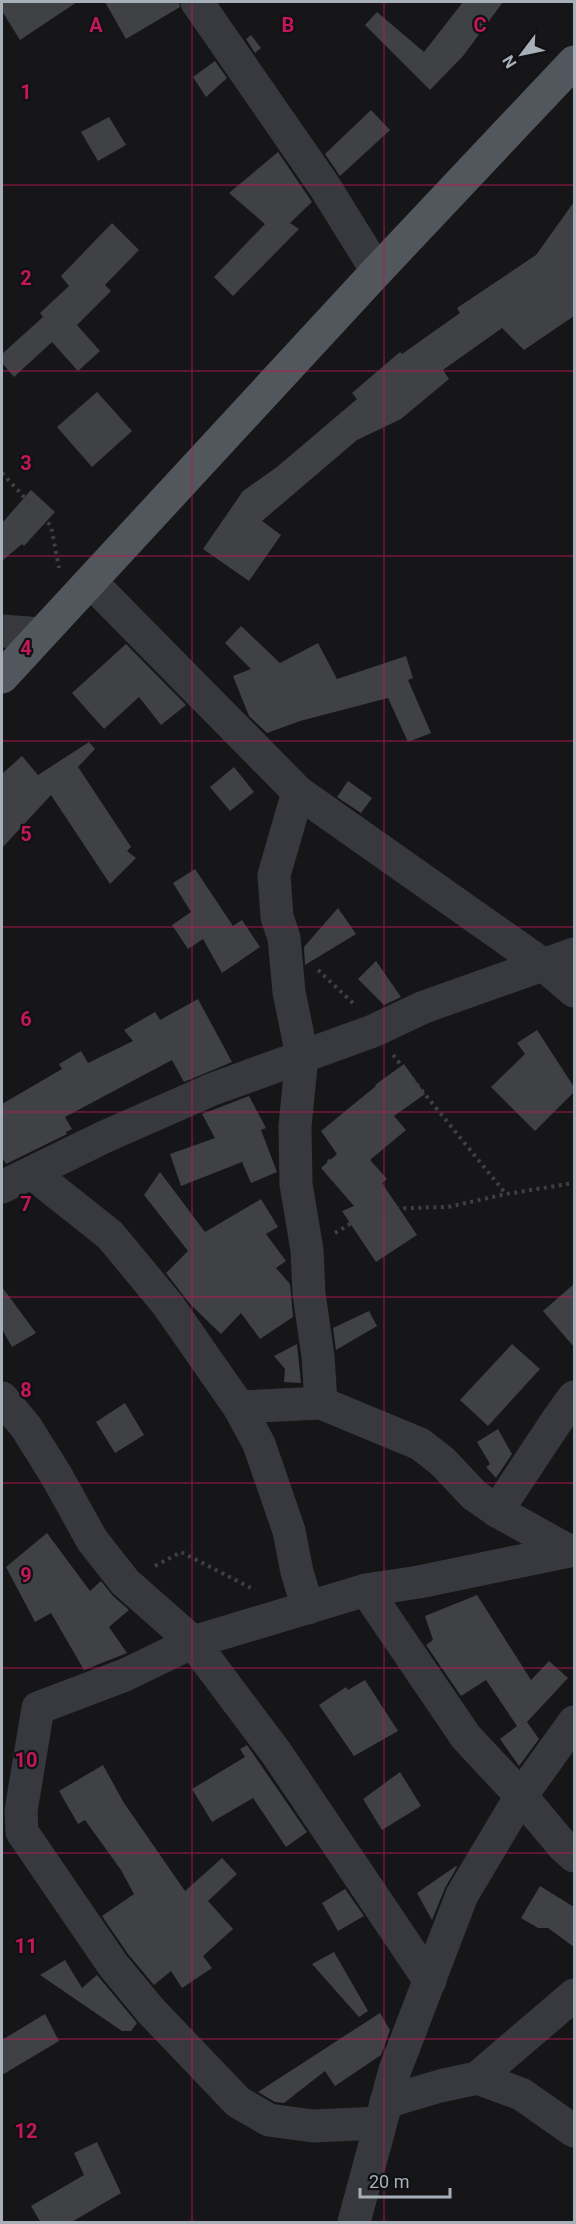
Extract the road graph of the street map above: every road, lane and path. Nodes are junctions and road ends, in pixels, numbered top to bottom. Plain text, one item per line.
1 (197, 2) edge
2 (574, 62) edge
3 (377, 272) junction
4 (2, 472) edge
5 (91, 582) junction
6 (67, 607) junction
7 (2, 632) edge
8 (41, 634) junction
9 (2, 677) edge
10 (298, 792) junction
11 (284, 938) junction
12 (574, 954) edge
13 (545, 966) junction
14 (574, 990) edge
15 (373, 1031) junction
16 (302, 1056) junction
17 (295, 1126) junction
18 (32, 1173) junction
19 (574, 1183) edge
20 (2, 1187) edge
21 (506, 1194) junction
22 (375, 1209) junction
23 (307, 1250) junction
24 (574, 1397) edge
25 (2, 1398) edge
26 (321, 1403) junction
27 (240, 1407) junction
28 (497, 1511) junction
29 (572, 1551) edge
30 (125, 1582) junction
31 (366, 1590) junction
32 (302, 1610) junction
33 (193, 1642) junction
34 (574, 1722) edge
35 (521, 1796) junction
36 (574, 1856) edge
37 (430, 1981) junction
38 (574, 1995) edge
39 (477, 2078) junction
40 (383, 2113) junction
41 (574, 2131) edge
42 (354, 2223) edge

1 - 3 street
2 - 3 main road
3 - 5 main road
4 - 6 path
5 - 6 main road
5 - 10 street
6 - 8 main road
7 - 8 street
8 - 9 main road
10 - 11 street
10 - 13 street
11 - 15 path
11 - 16 street
12 - 13 street
13 - 14 street
13 - 15 street
15 - 16 street
15 - 21 path
16 - 17 street
16 - 18 street
17 - 22 path
17 - 23 street
18 - 20 street
18 - 27 street
19 - 21 path
21 - 22 path
22 - 23 path
23 - 26 street
24 - 28 street
25 - 30 street
26 - 27 street
26 - 28 street
27 - 32 street
28 - 29 street
29 - 31 street
30 - 32 path
30 - 33 street
31 - 32 street
31 - 35 street
32 - 33 street
33 - 37 street
33 - 40 street
34 - 35 street
35 - 36 street
35 - 37 street
37 - 40 street
38 - 39 street
39 - 40 street
39 - 41 street
40 - 42 street

